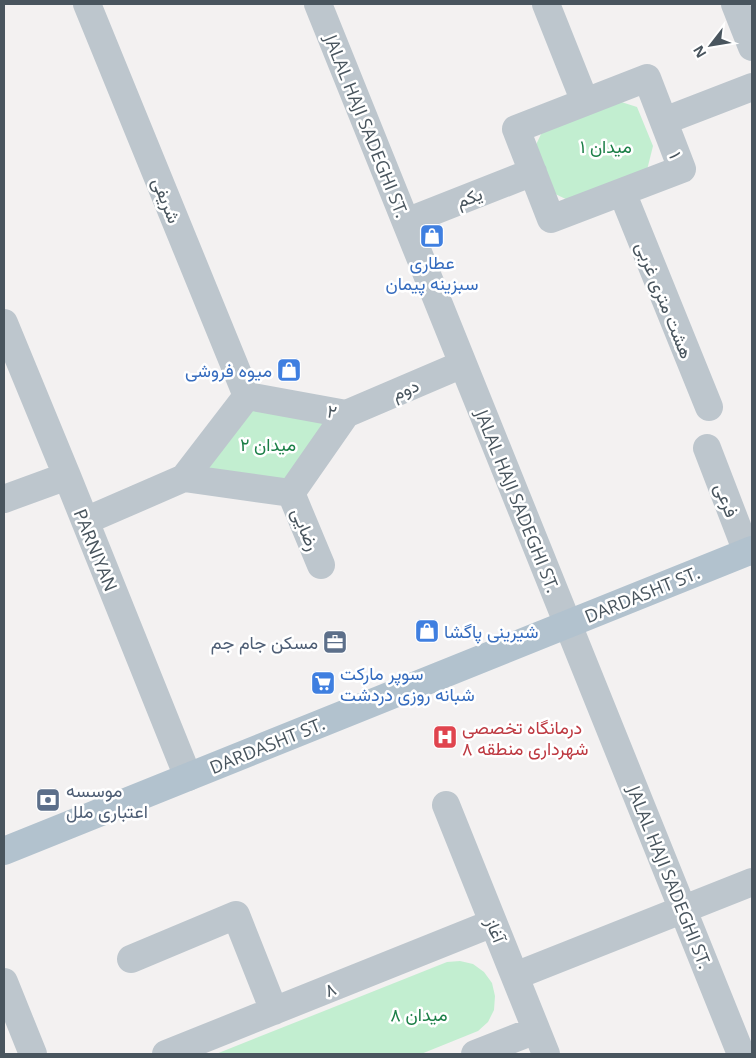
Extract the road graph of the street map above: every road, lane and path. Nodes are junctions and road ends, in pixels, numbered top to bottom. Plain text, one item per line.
1 (87, 4) edge
2 (318, 4) edge
3 (546, 4) edge
4 (736, 4) edge
5 (752, 47) edge
6 (752, 87) edge
7 (586, 102) junction
8 (664, 122) junction
9 (533, 172) junction
10 (622, 192) junction
11 (406, 222) junction
12 (4, 323) edge
13 (463, 364) junction
14 (247, 396) junction
15 (709, 407) dead end
16 (346, 414) junction
17 (707, 448) dead end
18 (66, 476) junction
19 (184, 478) junction
20 (291, 493) junction
21 (4, 499) edge
22 (85, 521) junction
23 (749, 551) edge
24 (322, 564) dead end
25 (568, 624) junction
26 (188, 777) junction
27 (446, 805) dead end
28 (4, 851) edge
29 (752, 882) edge
30 (683, 910) junction
31 (493, 923) junction
32 (131, 959) dead end
33 (515, 976) junction
34 (4, 982) edge
35 (274, 1011) junction
36 (541, 1042) edge
37 (33, 1054) edge
38 (166, 1054) edge
39 (476, 1054) edge
40 (742, 1054) edge

1 - 14 street, شریفی
2 - 11 street, JALAL HAJI SADEGHI ST.
3 - 7 street
4 - 5 street
6 - 8 street
7 - 8 street, ۱
7 - 9 street, ۱
8 - 10 street, ۱
9 - 10 street, ۱
9 - 11 street, یکم
10 - 15 street, هشت متری غربی
11 - 13 street, JALAL HAJI SADEGHI ST.
12 - 18 street, PARNIYAN
13 - 16 street, دوم
13 - 25 street, JALAL HAJI SADEGHI ST.
14 - 16 street, ۲
14 - 19 street
16 - 20 street, ۲
17 - 23 street, فرعی
18 - 21 street
18 - 22 street, PARNIYAN
19 - 20 street
19 - 22 street
20 - 24 street, رضایی
22 - 26 street, PARNIYAN
23 - 25 main road, DARDASHT ST.
25 - 26 main road, DARDASHT ST.
25 - 30 street, JALAL HAJI SADEGHI ST.
26 - 28 main road, DARDASHT ST.
27 - 31 street, آغاز
29 - 30 street
30 - 33 street
30 - 40 street, JALAL HAJI SADEGHI ST.
31 - 33 street, آغاز
31 - 35 street, ۸
32 - 35 street
33 - 36 street, آغاز
34 - 37 street
35 - 38 street, ۸
36 - 39 street

